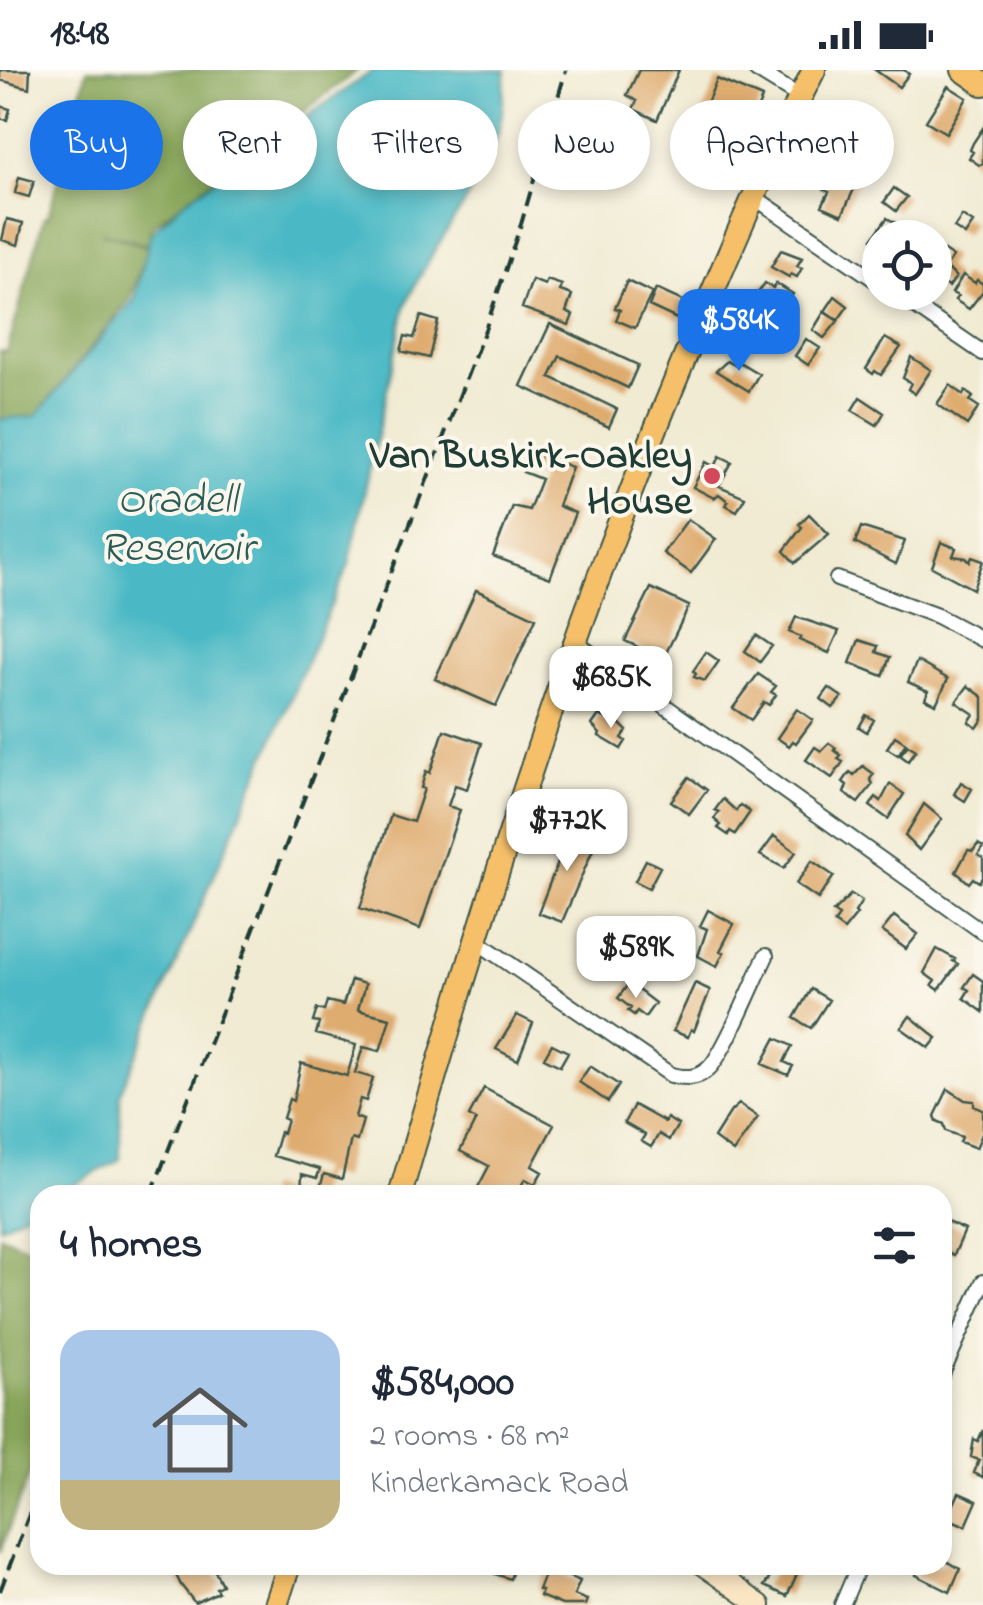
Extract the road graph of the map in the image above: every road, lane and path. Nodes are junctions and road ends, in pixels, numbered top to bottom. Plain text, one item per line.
1 (756, 70) edge
2 (814, 70) edge
3 (963, 70) edge
4 (983, 84) edge
5 (800, 97) junction
6 (754, 197) junction
7 (862, 270) edge
8 (920, 310) edge
9 (983, 353) edge
10 (837, 580) dead end
11 (983, 640) edge
12 (575, 642) junction
13 (983, 932) edge
14 (475, 940) junction
15 (766, 956) dead end
16 (403, 1185) edge
17 (983, 1282) edge
18 (952, 1352) edge
19 (286, 1575) edge
20 (717, 1575) edge
21 (855, 1575) edge
22 (276, 1605) edge
23 (760, 1605) edge
24 (842, 1605) edge

1 - 5 street
2 - 5 main road
3 - 4 main road
5 - 6 main road
6 - 7 street
6 - 12 main road
8 - 9 street
10 - 11 street
12 - 13 street
12 - 14 main road
14 - 15 street
14 - 16 main road
17 - 18 street
19 - 22 main road
20 - 23 street
21 - 24 street

